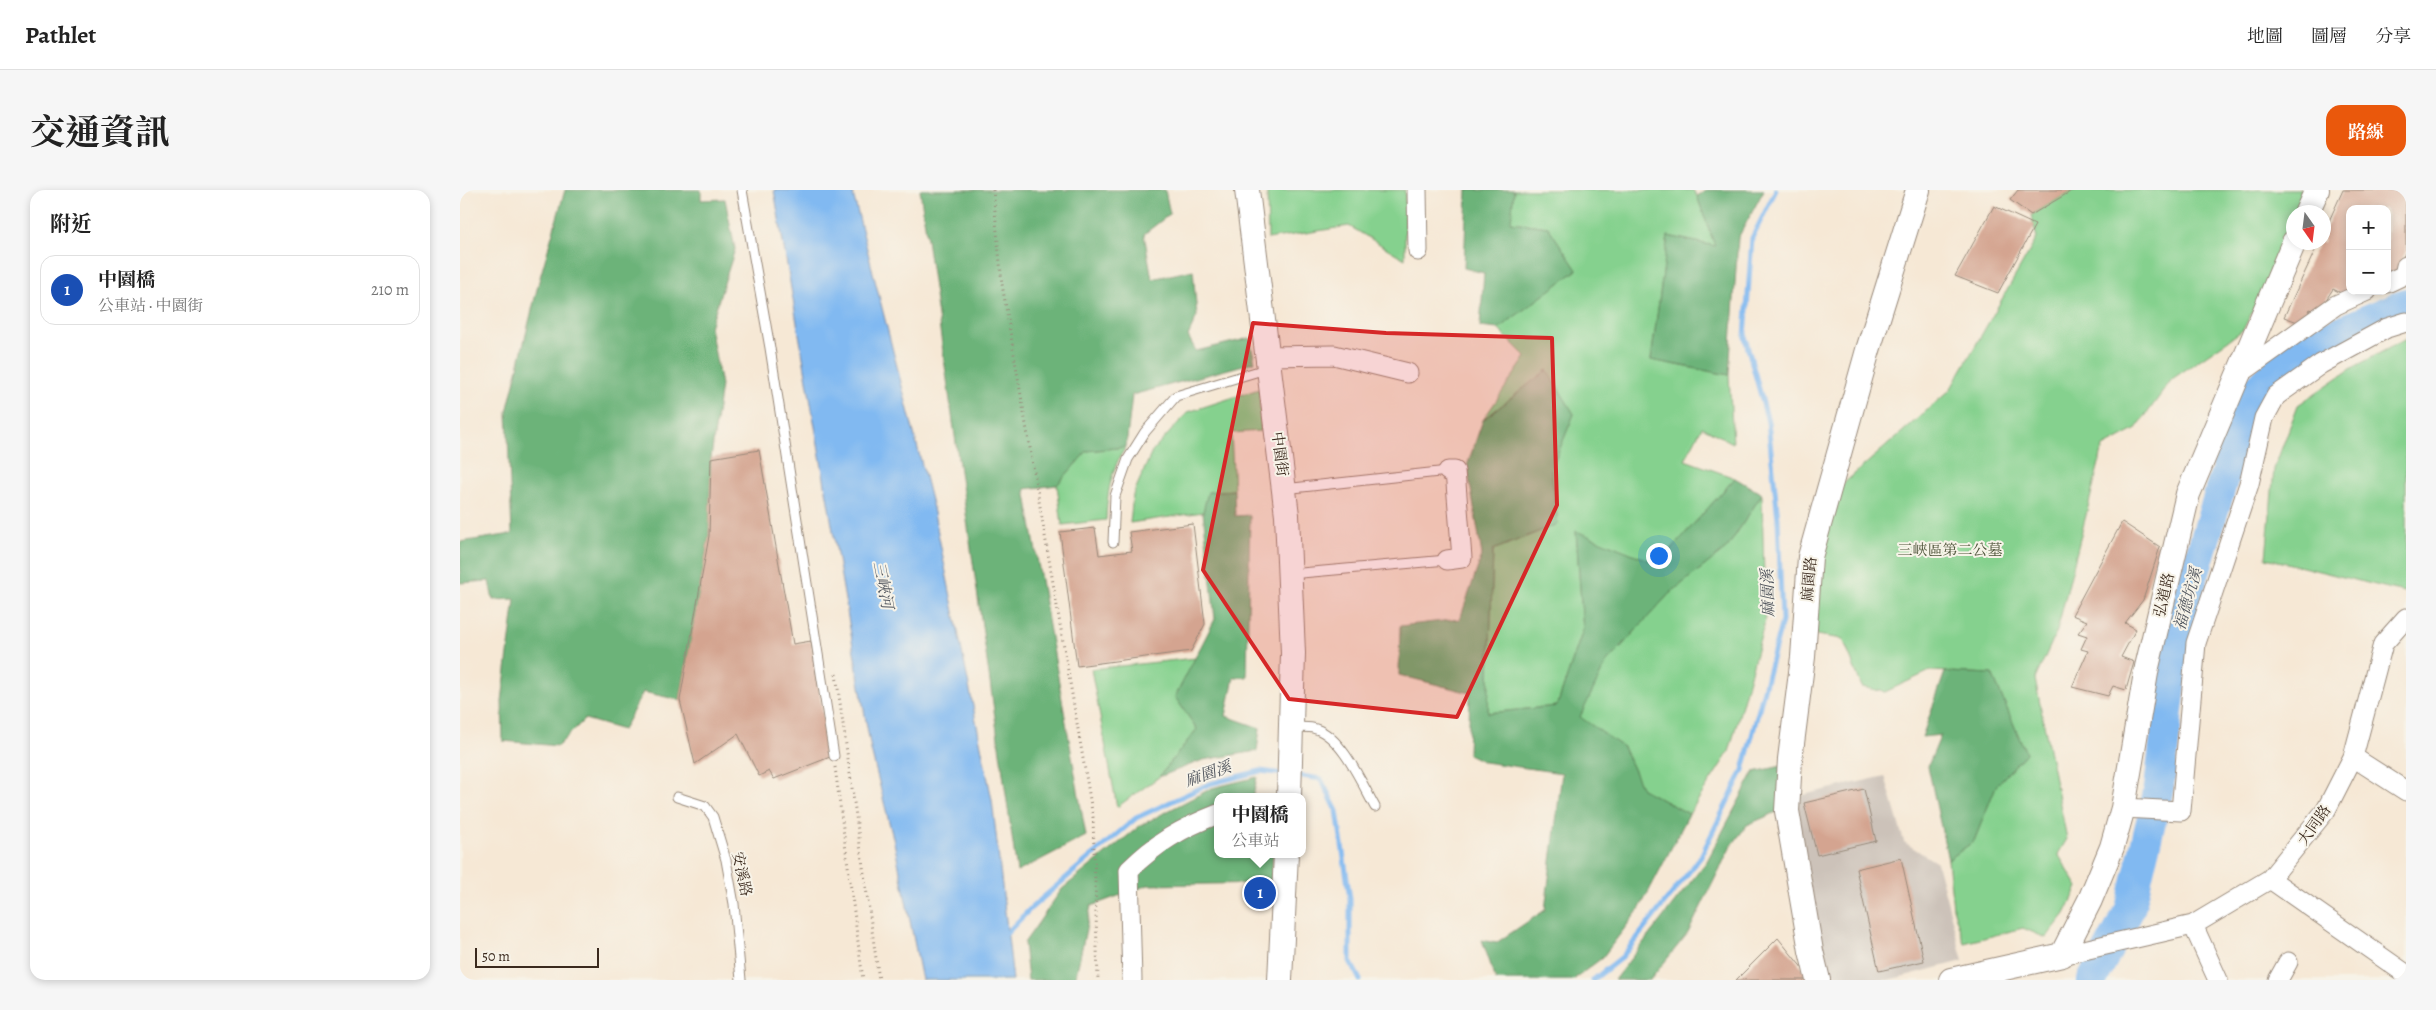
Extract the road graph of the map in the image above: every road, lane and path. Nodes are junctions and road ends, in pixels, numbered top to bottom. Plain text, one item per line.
1 (742, 190) edge
2 (993, 190) edge
3 (1247, 190) edge
4 (1417, 190) edge
5 (1918, 190) edge
6 (2317, 190) edge
7 (2310, 205) edge
8 (2291, 250) edge
9 (1418, 251) dead end
10 (2406, 266) edge
11 (2391, 280) edge
12 (2359, 295) edge
13 (2406, 322) edge
14 (1268, 362) junction
15 (1408, 373) dead end
16 (2238, 375) junction
17 (1448, 471) joint
18 (1284, 489) junction
19 (1114, 542) dead end
20 (1447, 560) joint
21 (1290, 574) junction
22 (2406, 618) edge
23 (1292, 723) junction
24 (834, 756) joint
25 (2353, 757) junction
26 (2406, 791) edge
27 (1289, 793) edge
28 (677, 797) dead end
29 (1375, 807) dead end
30 (2130, 808) junction
31 (1214, 816) edge
32 (1286, 858) edge
33 (2270, 879) junction
34 (2193, 924) junction
35 (2062, 955) junction
36 (2288, 962) dead end
37 (2406, 974) edge
38 (741, 980) edge
39 (863, 980) edge
40 (1098, 980) edge
41 (1132, 980) edge
42 (1280, 980) edge
43 (1818, 980) edge
44 (1951, 980) edge
45 (2218, 980) edge
46 (2278, 980) edge

1 - 24 lane
2 - 40 path
3 - 14 street, 中園街
4 - 9 street
5 - 43 street, 麻園路
6 - 7 street
8 - 16 street, 弘道路
10 - 11 street
12 - 16 street
13 - 30 street
14 - 15 street
14 - 18 street, 中園街
14 - 19 lane
16 - 30 street, 弘道路
17 - 18 lane
17 - 20 street
18 - 21 street, 中園街
20 - 21 lane
21 - 23 street, 中園街
22 - 25 street, 大同路
23 - 27 street, 中園街
23 - 29 lane
24 - 39 path
25 - 26 street
25 - 33 street, 大同路
28 - 38 lane, 安溪路
30 - 35 street, 弘道路
31 - 41 street
32 - 42 street
33 - 34 street, 大同路
33 - 37 street
34 - 35 street, 大同路
34 - 45 street
35 - 44 street
36 - 46 street

